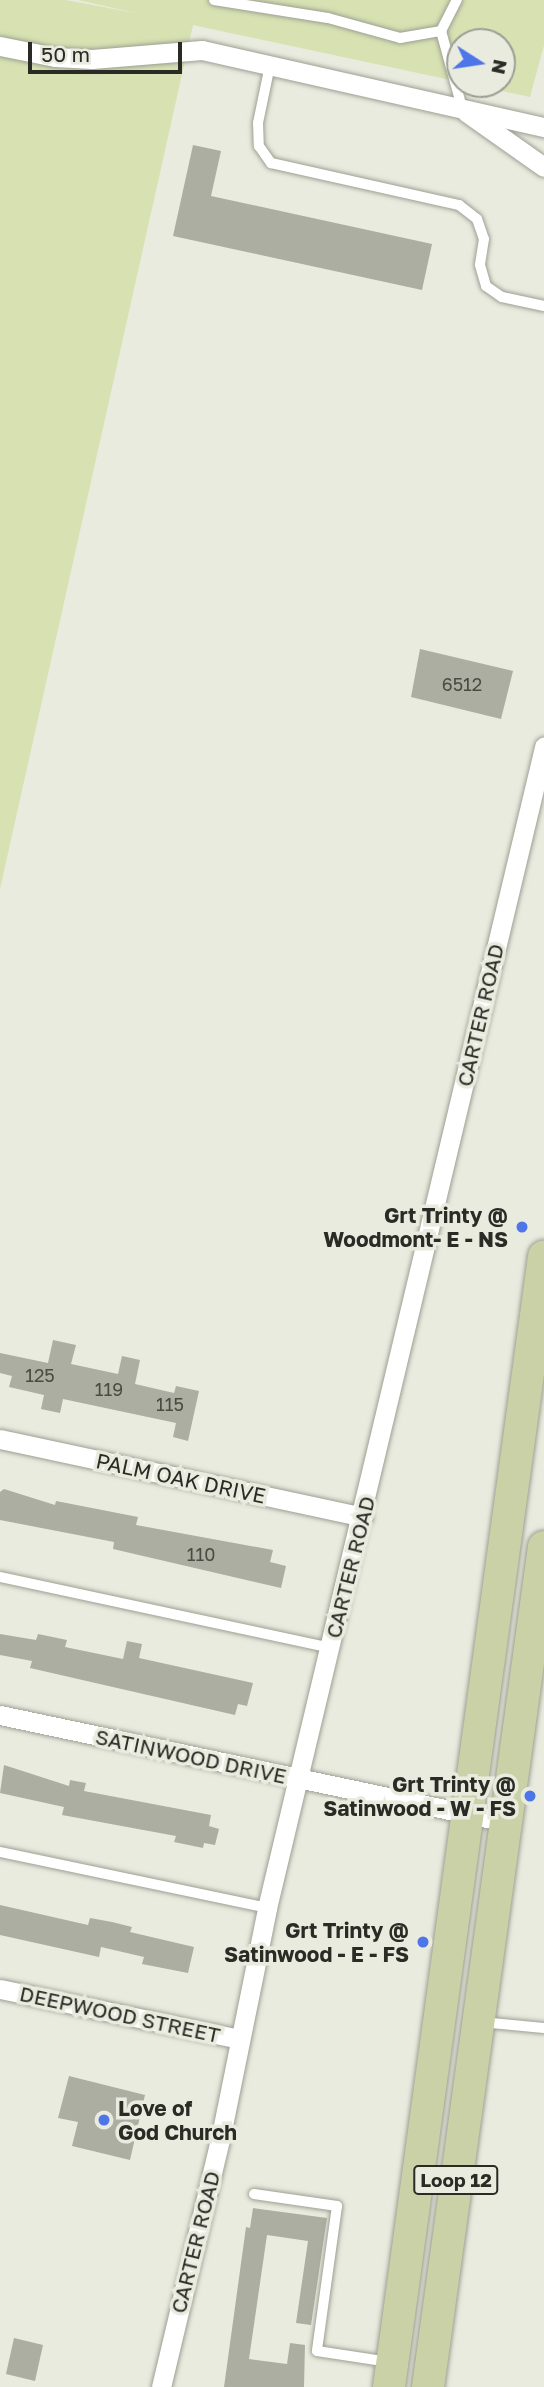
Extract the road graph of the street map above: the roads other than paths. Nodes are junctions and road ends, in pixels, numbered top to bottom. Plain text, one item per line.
1 (214, 0) edge
2 (457, 0) edge
3 (441, 31) junction
4 (0, 46) edge
5 (270, 65) junction
6 (463, 109) junction
7 (544, 127) edge
8 (544, 167) edge
9 (544, 306) edge
10 (544, 747) edge
11 (543, 1273) edge
12 (0, 1439) edge
13 (363, 1517) junction
14 (544, 1547) edge
15 (0, 1577) edge
16 (330, 1647) junction
17 (0, 1715) edge
18 (297, 1778) junction
19 (467, 1814) junction
20 (506, 1822) junction
21 (0, 1852) edge
22 (267, 1908) junction
23 (0, 1989) edge
24 (477, 2021) junction
25 (544, 2028) edge
26 (240, 2039) junction
27 (254, 2194) dead end
28 (391, 2375) edge
29 (161, 2387) edge
30 (428, 2387) edge

1 - 3 lane
2 - 3 lane
3 - 6 lane
4 - 5 street
5 - 6 street
5 - 9 lane
6 - 7 street
6 - 8 street
10 - 13 street, CARTER ROAD
11 - 19 main road, Loop 12
12 - 13 street, PALM OAK DRIVE
13 - 16 street, CARTER ROAD
14 - 20 main road, Loop 12
15 - 16 lane
16 - 18 street, CARTER ROAD
17 - 18 street, SATINWOOD DRIVE
18 - 19 street, SATINWOOD DRIVE
18 - 22 street, CARTER ROAD
19 - 20 street, SATINWOOD DRIVE
19 - 28 main road, Loop 12
20 - 24 main road, Loop 12
21 - 22 lane
22 - 26 street, CARTER ROAD
23 - 26 street, DEEPWOOD STREET
24 - 25 lane
24 - 30 main road, Loop 12
26 - 29 street, CARTER ROAD
27 - 28 lane

